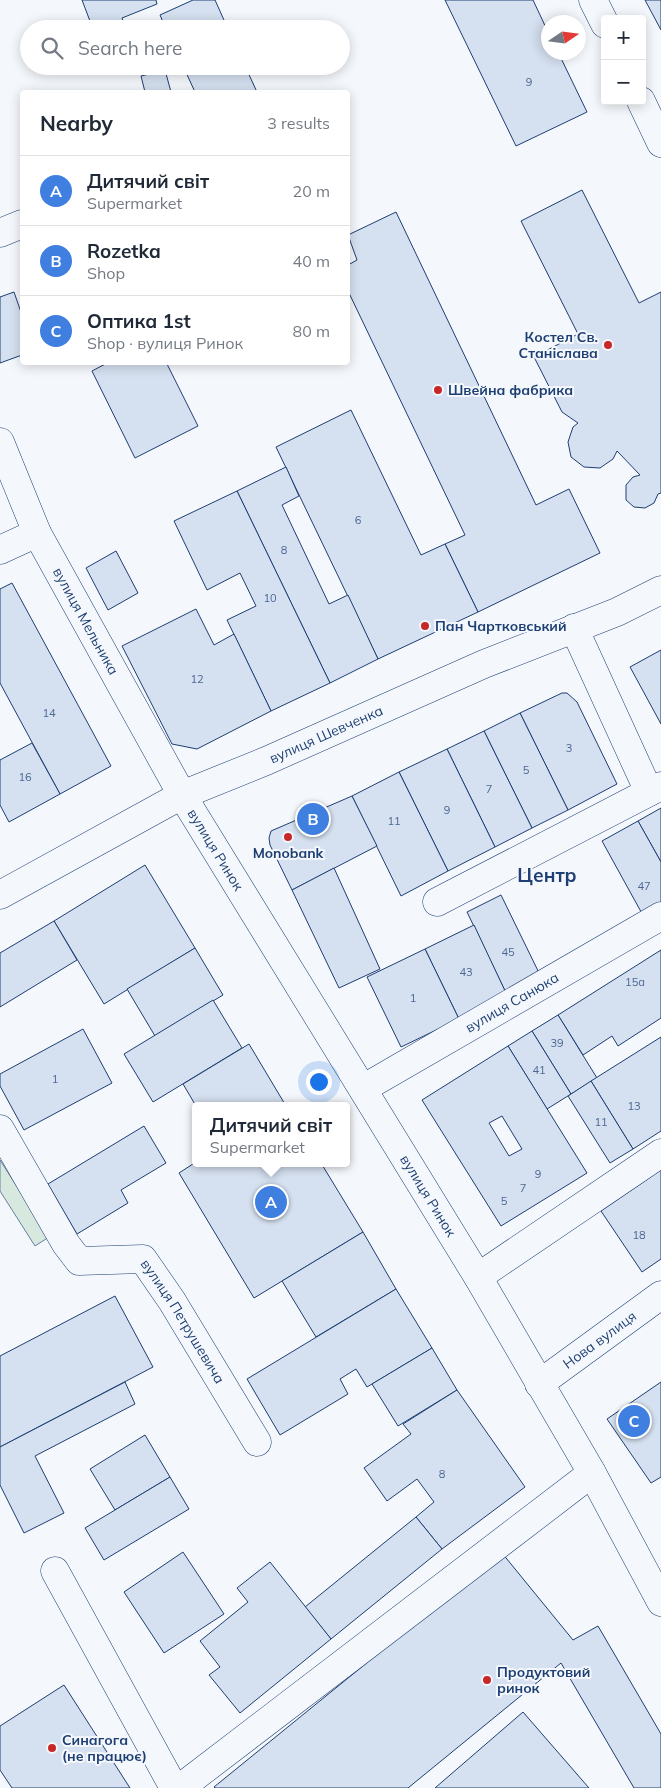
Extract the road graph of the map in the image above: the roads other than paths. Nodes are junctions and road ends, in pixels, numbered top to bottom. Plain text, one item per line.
1 (593, 0) edge
2 (601, 16) edge
3 (643, 105) edge
4 (661, 143) edge
5 (20, 225) edge
6 (0, 233) edge
7 (0, 442) edge
8 (36, 533) junction
9 (0, 550) edge
10 (661, 590) edge
11 (574, 628) junction
12 (655, 789) edge
13 (182, 795) junction
14 (0, 895) edge
15 (438, 902) dead end
16 (661, 916) edge
17 (364, 1088) junction
18 (0, 1129) edge
19 (661, 1153) edge
20 (478, 1277) junction
21 (661, 1295) edge
22 (538, 1384) junction
23 (257, 1442) dead end
24 (592, 1473) junction
25 (55, 1571) dead end
26 (661, 1602) edge
27 (174, 1788) edge
28 (180, 1788) edge

1 - 2 street
3 - 4 street
5 - 6 street
7 - 8 street, вулиця Мельника
8 - 9 street
8 - 13 street, вулиця Мельника
10 - 11 street, вулиця Шевченка
11 - 12 street
11 - 13 street, вулиця Шевченка
12 - 15 street
13 - 14 street, вулиця Шевченка
13 - 17 street, вулиця Ринок
16 - 17 street, вулиця Санюка
17 - 20 street, вулиця Ринок
18 - 23 street, вулиця Петрушевича
19 - 20 street
20 - 22 street, вулиця Ринок
21 - 22 street, Нова вулиця
22 - 24 street, вулиця Ринок
24 - 26 street, вулиця Ринок
24 - 28 street
25 - 27 street

